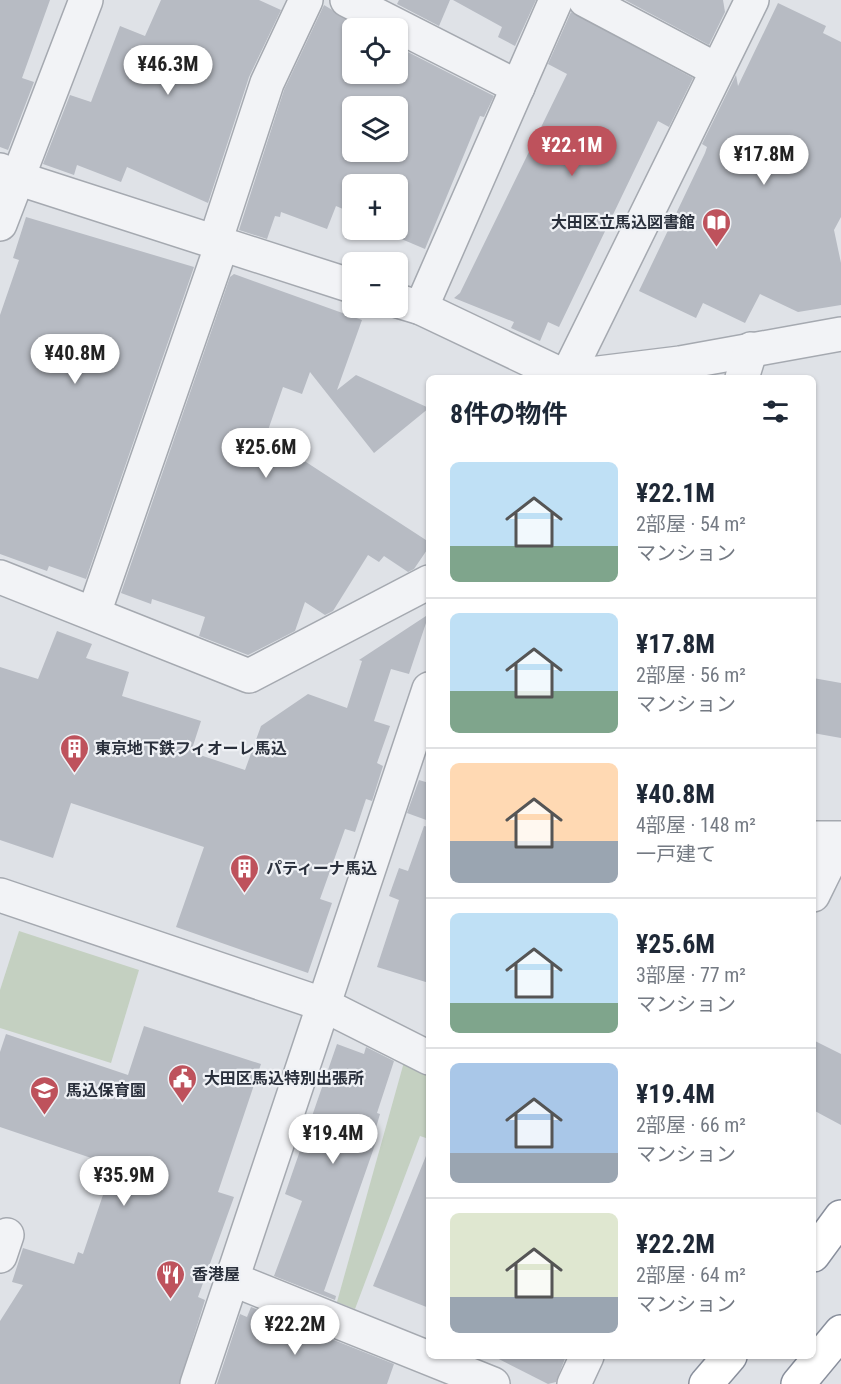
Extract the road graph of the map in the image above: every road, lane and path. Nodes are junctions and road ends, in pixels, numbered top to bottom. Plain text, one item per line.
1 (86, 0) edge
2 (306, 0) edge
3 (347, 0) edge
4 (556, 0) edge
5 (585, 0) edge
6 (752, 0) edge
7 (717, 70) junction
8 (518, 87) junction
9 (8, 174) edge
10 (0, 224) edge
11 (218, 243) junction
12 (342, 283) edge
13 (409, 304) edge
14 (841, 334) edge
15 (746, 364) edge
16 (560, 375) edge
17 (567, 375) edge
18 (589, 375) edge
19 (0, 577) edge
20 (426, 584) edge
21 (94, 613) junction
22 (426, 708) edge
23 (419, 754) edge
24 (816, 838) edge
25 (816, 889) edge
26 (0, 895) edge
27 (322, 1004) junction
28 (426, 1056) edge
29 (841, 1217) edge
30 (816, 1251) edge
31 (232, 1279) junction
32 (841, 1332) edge
33 (426, 1357) edge
34 (431, 1359) edge
35 (586, 1359) edge
36 (727, 1359) edge
37 (197, 1384) edge
38 (493, 1384) edge
39 (574, 1384) edge
40 (706, 1384) edge
41 (798, 1384) edge

1 - 9 street
2 - 11 street
3 - 8 street
4 - 8 street
5 - 7 street
6 - 7 street
7 - 17 street
8 - 13 street
9 - 10 street
9 - 11 street
11 - 12 street
11 - 21 street
13 - 16 street
14 - 15 street
15 - 18 street
19 - 21 street
20 - 21 street
22 - 23 street
23 - 27 street
24 - 25 street
26 - 27 street
27 - 28 street
27 - 31 street
29 - 30 highway
31 - 33 street
31 - 37 street
32 - 41 highway
34 - 38 street
35 - 39 street
36 - 40 highway

